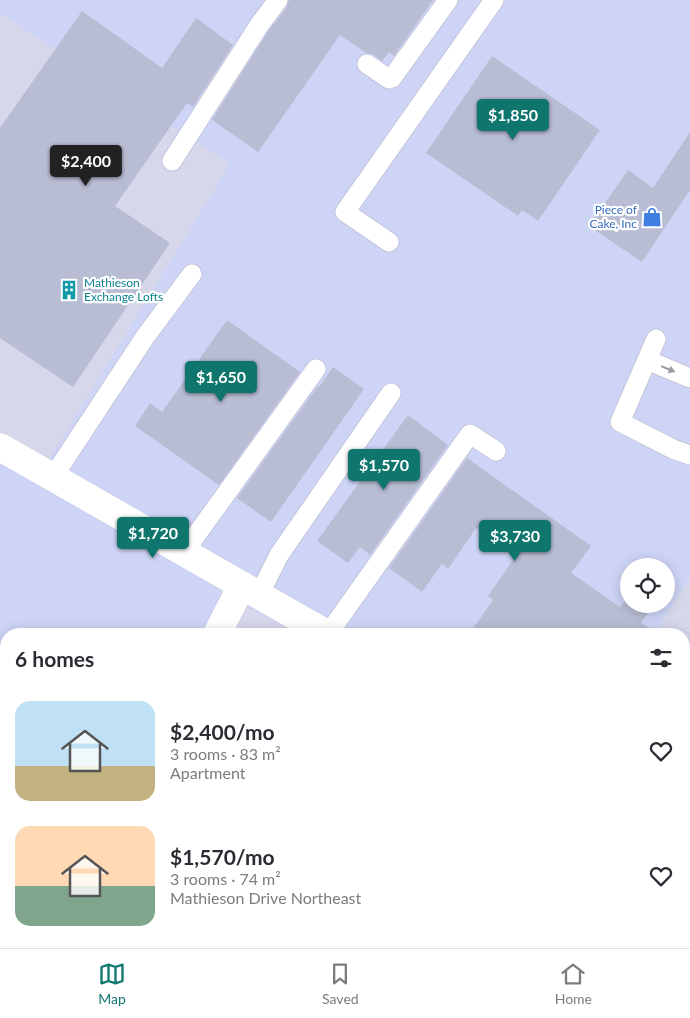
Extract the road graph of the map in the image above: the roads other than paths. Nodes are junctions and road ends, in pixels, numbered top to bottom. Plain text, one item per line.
1 (278, 0) edge
2 (448, 0) edge
3 (494, 0) edge
4 (367, 64) dead end
5 (172, 160) dead end
6 (389, 242) dead end
7 (192, 274) dead end
8 (656, 339) dead end
9 (647, 360) junction
10 (316, 369) dead end
11 (690, 378) edge
12 (391, 393) dead end
13 (0, 447) edge
14 (496, 451) dead end
15 (690, 455) edge
16 (53, 477) junction
17 (184, 552) junction
18 (251, 590) junction
19 (222, 628) edge
20 (317, 628) edge
21 (331, 628) edge

1 - 5 lane
2 - 4 lane
3 - 6 lane
7 - 16 lane
8 - 9 lane
9 -> 11 lane
9 - 15 lane
10 - 17 lane
12 - 18 lane
13 - 16 street
14 - 21 lane
16 - 17 street
17 - 18 street
18 - 19 street
18 - 20 street

